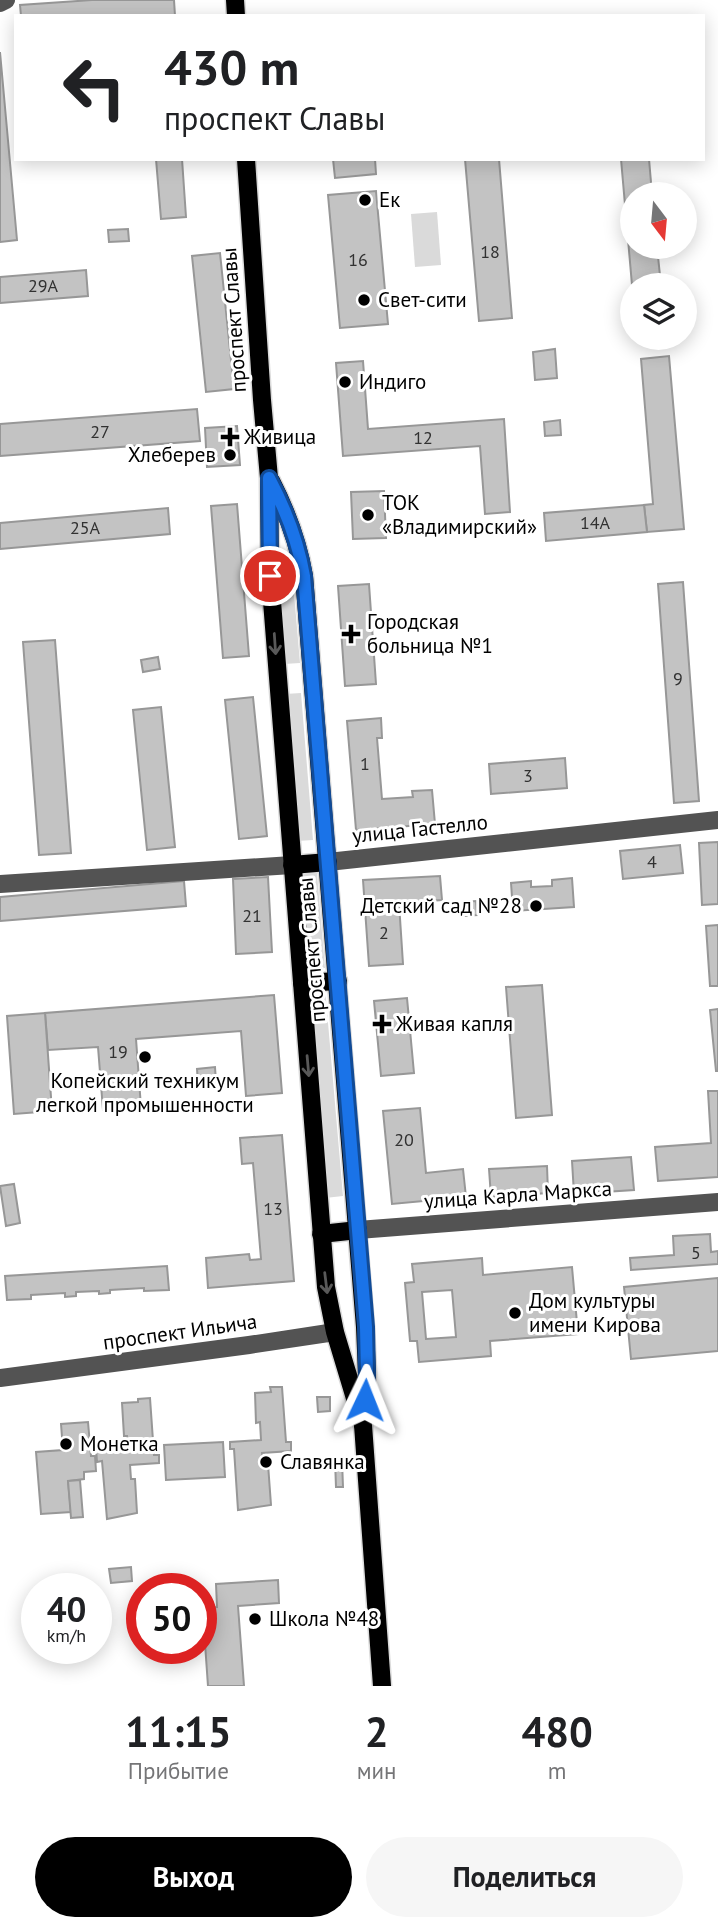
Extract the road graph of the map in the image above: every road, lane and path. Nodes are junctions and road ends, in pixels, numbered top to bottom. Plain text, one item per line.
1 (5, 0) edge
2 (0, 3) edge
3 (246, 161) edge
4 (269, 478) junction
5 (718, 820) edge
6 (328, 862) junction
7 (292, 865) junction
8 (0, 884) edge
9 (338, 981) junction
10 (302, 983) junction
11 (718, 1202) edge
12 (358, 1230) junction
13 (321, 1234) junction
14 (366, 1327) junction
15 (335, 1332) junction
16 (0, 1378) edge
17 (363, 1426) junction
18 (382, 1686) edge

1 - 2 street
3 - 4 main road, проспект Славы
4 - 6 main road, проспект Славы
4 -> 7 main road, проспект Славы
5 - 6 street, улица Гастелло
6 - 7 main road, улица Гастелло
6 - 9 main road, проспект Славы
7 - 8 street, улица Гастелло
7 - 10 main road, проспект Славы
9 - 10 main road
9 - 12 main road, проспект Славы
10 -> 13 main road, проспект Славы
11 - 12 street, улица Карла Маркса
12 - 13 main road, улица Карла Маркса
12 - 14 main road, проспект Славы
13 -> 15 main road, проспект Славы
14 - 15 main road, проспект Ильича
14 - 17 main road, проспект Славы
15 - 16 street, проспект Ильича
15 - 17 main road, проспект Славы
17 - 18 main road, проспект Славы

